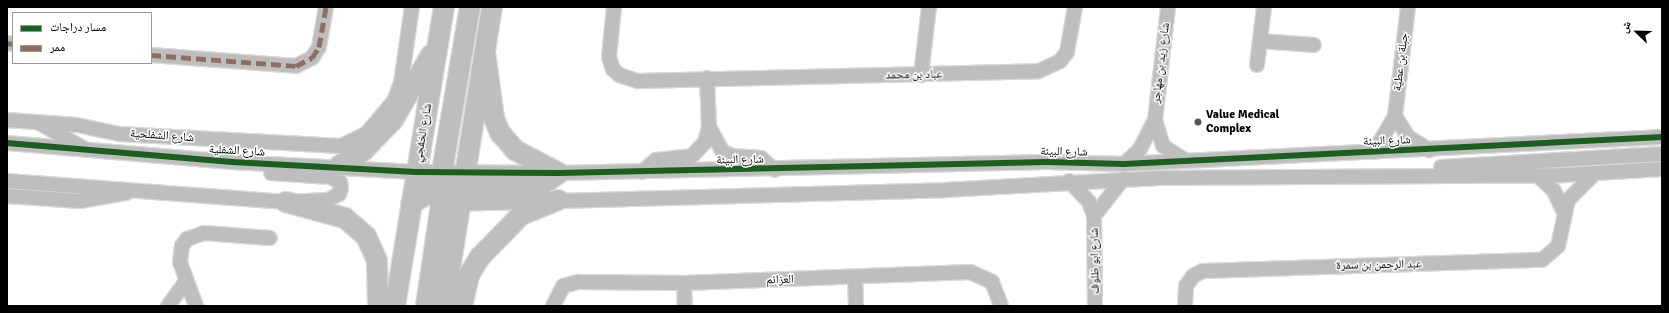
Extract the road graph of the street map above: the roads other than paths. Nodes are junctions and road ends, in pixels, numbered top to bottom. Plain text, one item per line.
1 (326, 7) edge
2 (412, 7) edge
3 (444, 7) edge
4 (470, 7) edge
5 (492, 7) edge
6 (614, 7) edge
7 (929, 7) edge
8 (1074, 7) edge
9 (1168, 7) edge
10 (1264, 7) edge
11 (1408, 7) edge
12 (440, 40) junction
13 (1260, 41) junction
14 (1314, 45) dead end
15 (485, 52) junction
16 (152, 55) edge
17 (1257, 65) dead end
18 (921, 75) junction
19 (707, 78) junction
20 (1395, 116) junction
21 (7, 120) edge
22 (1154, 120) junction
23 (37, 122) junction
24 (709, 127) junction
25 (1659, 135) edge
26 (7, 143) edge
27 (1430, 150) junction
28 (89, 151) junction
29 (1374, 152) junction
30 (1662, 154) edge
31 (1187, 161) junction
32 (232, 162) junction
33 (1124, 164) junction
34 (339, 166) junction
35 (1662, 169) edge
36 (775, 170) junction
37 (416, 172) junction
38 (642, 172) junction
39 (1643, 172) junction
40 (559, 173) junction
41 (1594, 174) junction
42 (1410, 175) junction
43 (1536, 175) junction
44 (1123, 179) junction
45 (1662, 179) edge
46 (7, 181) edge
47 (1069, 181) junction
48 (450, 188) junction
49 (138, 190) junction
50 (13, 196) edge
51 (558, 200) junction
52 (286, 202) junction
53 (411, 204) junction
54 (7, 206) edge
55 (1564, 212) junction
56 (1094, 216) junction
57 (270, 238) dead end
58 (855, 277) junction
59 (186, 281) junction
60 (684, 283) junction
61 (375, 302) edge
62 (168, 306) edge
63 (196, 306) edge
64 (395, 306) edge
65 (426, 306) edge
66 (444, 306) edge
67 (462, 306) edge
68 (553, 306) edge
69 (685, 306) edge
70 (856, 306) edge
71 (1001, 306) edge
72 (1095, 306) edge
73 (1185, 306) edge

1 - 16 street
2 - 23 street, شارع الشفلحية
3 - 12 highway, شارع الخفجي
4 - 48 highway
5 - 15 highway
6 - 19 street, عباد بن محمد
7 - 18 street
8 - 18 street, عباد بن محمد
9 - 22 street, شارع زيد بن مهاجر
10 - 13 street
11 - 20 street, جبلة بن عطية
12 - 34 highway
12 - 37 highway, شارع الخفجي
13 - 14 street
13 - 17 street
15 - 40 highway
15 - 48 highway
18 - 19 street, عباد بن محمد
19 - 24 street
20 - 27 street
20 - 29 street, جبلة بن عطية
21 - 23 street
22 - 31 street, شارع زيد بن مهاجر
22 - 33 street, شارع زيد بن مهاجر
23 - 28 street
24 - 36 street
24 - 38 street
25 - 27 street, شارع البيئة
26 - 28 street, شارع الشفلية
27 - 29 street, شارع البيئة
28 - 32 street, شارع الشفلية
29 - 31 street, شارع البيئة
30 - 42 street
31 - 33 street, شارع البيئة
32 - 34 street, شارع الشفلية
32 - 52 street
33 - 36 street, شارع البيئة
34 - 37 street, شارع الشفلية
35 - 39 street
36 - 38 street, شارع البيئة
37 - 48 highway
37 - 53 highway, شارع الخفجي
38 - 40 street, شارع البيئة
39 - 41 street
39 - 45 street
40 - 48 highway
41 - 43 street
41 - 55 street, عبد الرحمن بن سمرة
42 - 43 street
42 - 44 street
43 - 55 street
44 - 47 street
44 - 56 street, شارع ابو ظلوف
46 - 49 street
47 - 51 street
47 - 56 street, شارع ابو ظلوف
48 - 51 street
48 - 53 highway
48 - 65 highway
48 - 66 highway
49 - 50 street
49 - 52 street
50 - 54 street
51 - 67 highway
52 - 61 highway
53 - 64 highway, شارع الخفجي
55 - 73 street, عبد الرحمن بن سمرة
56 - 72 street, شارع ابو ظلوف
57 - 59 street
58 - 60 street, العزائم
58 - 70 street
58 - 71 street, العزائم
59 - 62 street
59 - 63 street
60 - 68 street, العزائم
60 - 69 street

